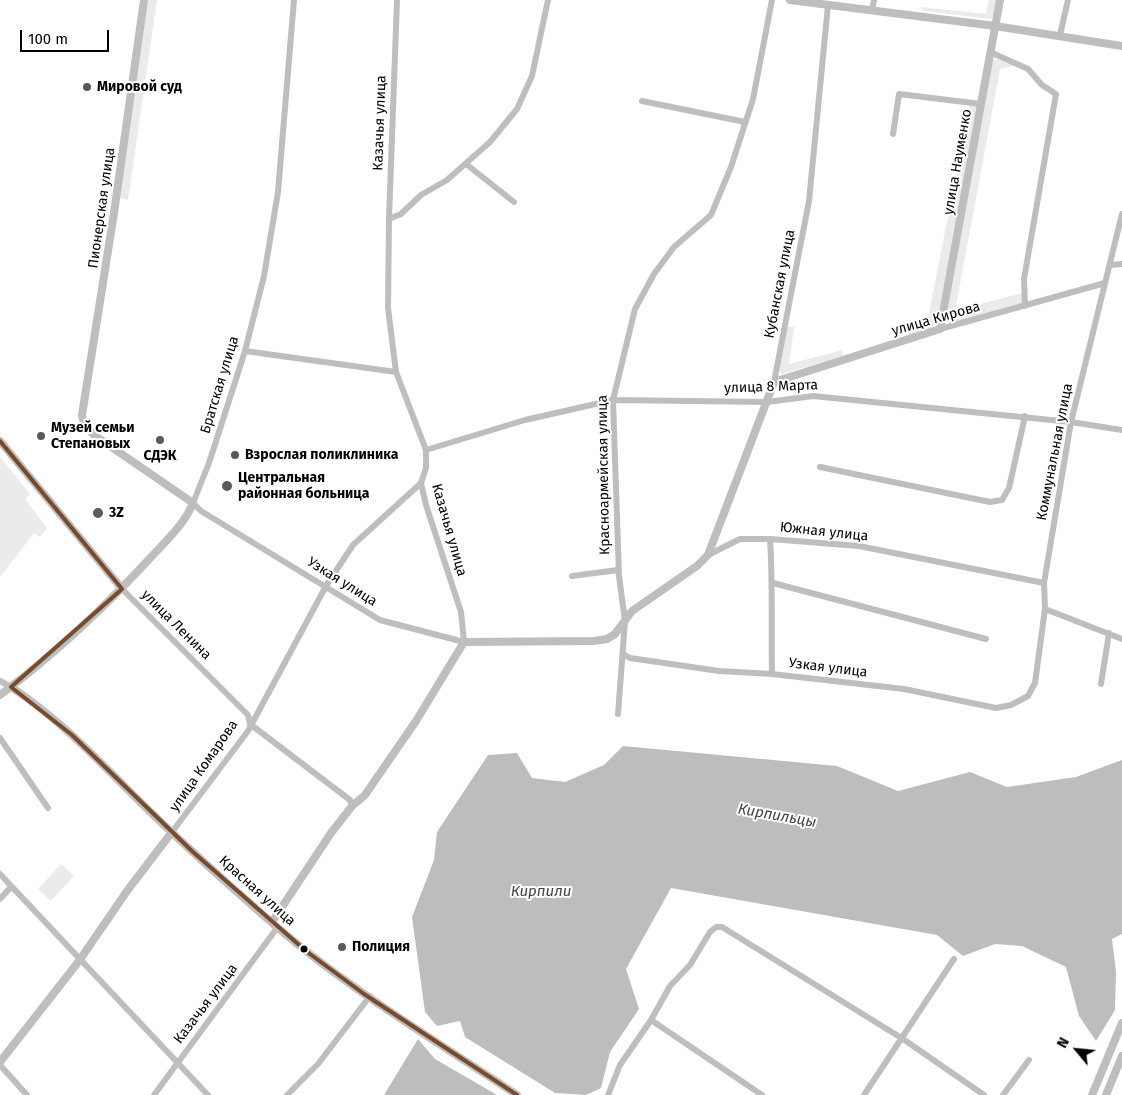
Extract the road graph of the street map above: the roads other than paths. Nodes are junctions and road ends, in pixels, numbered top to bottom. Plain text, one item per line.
1 (144, 0) edge
2 (294, 0) edge
3 (397, 0) edge
4 (548, 0) edge
5 (772, 0) edge
6 (790, 0) edge
7 (874, 0) edge
8 (1000, 0) edge
9 (1068, 0) edge
10 (828, 5) junction
11 (872, 10) junction
12 (995, 26) junction
13 (1060, 35) junction
14 (1122, 46) edge
15 (990, 52) junction
16 (642, 101) dead end
17 (982, 104) junction
18 (745, 122) junction
19 (893, 134) dead end
20 (466, 164) junction
21 (514, 202) dead end
22 (1122, 214) edge
23 (389, 219) junction
24 (1122, 264) edge
25 (1110, 265) junction
26 (1105, 283) junction
27 (1026, 306) junction
28 (940, 329) junction
29 (244, 351) junction
30 (396, 372) junction
31 (774, 382) junction
32 (613, 400) junction
33 (767, 402) junction
34 (1025, 416) junction
35 (83, 419) joint
36 (1071, 422) junction
37 (1122, 430) edge
38 (0, 441) edge
39 (426, 450) junction
40 (820, 467) dead end
41 (421, 483) junction
42 (193, 503) junction
43 (770, 539) junction
44 (708, 555) junction
45 (618, 570) junction
46 (572, 576) dead end
47 (773, 583) junction
48 (1044, 583) junction
49 (326, 586) junction
50 (122, 589) junction
51 (1045, 609) junction
52 (626, 621) junction
53 (1109, 633) junction
54 (986, 639) dead end
55 (1122, 639) edge
56 (464, 642) junction
57 (623, 654) junction
58 (772, 674) junction
59 (0, 682) edge
60 (1101, 684) dead end
61 (11, 687) junction
62 (0, 695) edge
63 (1028, 696) joint
64 (618, 714) dead end
65 (250, 724) junction
66 (0, 738) edge
67 (352, 806) junction
68 (48, 808) dead end
69 (172, 832) junction
70 (0, 874) edge
71 (11, 887) junction
72 (0, 899) edge
73 (275, 925) junction
74 (954, 959) dead end
75 (79, 960) junction
76 (370, 996) junction
77 (651, 1020) junction
78 (1122, 1023) edge
79 (903, 1039) junction
80 (1122, 1056) edge
81 (1029, 1060) dead end
82 (178, 1062) junction
83 (0, 1064) edge
84 (26, 1095) edge
85 (154, 1095) edge
86 (208, 1095) edge
87 (287, 1095) edge
88 (517, 1095) edge
89 (608, 1095) edge
90 (762, 1095) edge
91 (864, 1095) edge
92 (984, 1095) edge
93 (1003, 1095) edge
94 (1092, 1095) edge
95 (1108, 1095) edge

1 - 35 main road, Пионерская улица
2 - 29 street, Братская улица
3 - 23 street, Казачья улица
4 - 20 street
5 - 18 street, Красноармейская улица
6 - 10 main road
7 - 11 street
8 - 12 main road, улица Науменко
9 - 13 street
10 - 11 main road
10 - 31 street, Кубанская улица
11 - 12 main road
12 - 13 main road
12 - 15 main road, улица Науменко
13 - 14 main road
15 - 17 main road, улица Науменко
15 - 27 street
16 - 18 street
17 - 19 street
17 - 28 main road, улица Науменко
18 - 32 street, Красноармейская улица
20 - 21 street
20 - 23 street
22 - 25 street, Коммунальная улица
23 - 30 street, Казачья улица
24 - 25 street
25 - 26 street, Коммунальная улица
26 - 27 street, улица Кирова
26 - 36 street, Коммунальная улица
27 - 28 street, улица Кирова
28 - 31 main road, улица Кирова
29 - 30 street
29 - 42 street, Братская улица
30 - 39 street, Казачья улица
31 - 33 main road, Кубанская улица
32 - 33 street, улица 8 Марта
32 - 39 street, улица 8 Марта
32 - 45 street, Красноармейская улица
33 - 34 street, улица 8 Марта
33 - 44 main road, Кубанская улица
34 - 36 street, улица 8 Марта
34 - 40 street
35 - 42 main road, Узкая улица
36 - 37 street, улица 8 Марта
36 - 48 street, Коммунальная улица
38 - 50 main road, улица Ленина
39 - 41 street, Казачья улица
41 - 49 street, улица Комарова
41 - 56 street, Казачья улица
42 - 49 street, Узкая улица
42 - 50 main road, Братская улица
43 - 44 street, Южная улица
43 - 47 street
43 - 48 street, Южная улица
44 - 52 main road, Южная улица
45 - 46 street
45 - 52 street, Красноармейская улица
47 - 54 street
47 - 58 street
48 - 51 street, Коммунальная улица
49 - 56 street, Узкая улица
49 - 65 street, улица Комарова
50 - 61 main road, Братская улица
50 - 65 street, улица Ленина
51 - 53 street
51 - 63 street, Коммунальная улица
52 - 56 main road, Узкая улица
52 - 57 street, Красноармейская улица
53 - 55 street
53 - 60 street
56 - 67 main road, Казачья улица
57 - 58 street, Узкая улица
57 - 64 street, Красноармейская улица
58 - 63 street, Узкая улица
59 - 61 street, Красная улица
61 - 62 main road, Братская улица
61 - 69 main road, Красная улица
65 - 67 street, улица Ленина
65 - 69 street, улица Комарова
66 - 68 street
67 - 73 main road, Казачья улица
69 - 73 main road, Красная улица
69 - 75 main road, улица Комарова
70 - 71 street
71 - 72 street
71 - 75 street
73 - 76 main road, Красная улица
73 - 82 street, Казачья улица
74 - 79 street
75 - 82 street
75 - 83 main road, улица Комарова
76 - 87 street
76 - 88 main road, Красная улица
77 - 79 street
77 - 89 street
77 - 90 street
78 - 94 main road
79 - 91 street
79 - 92 street
80 - 95 main road
81 - 93 street
82 - 85 street, Казачья улица
82 - 86 street
83 - 84 street

